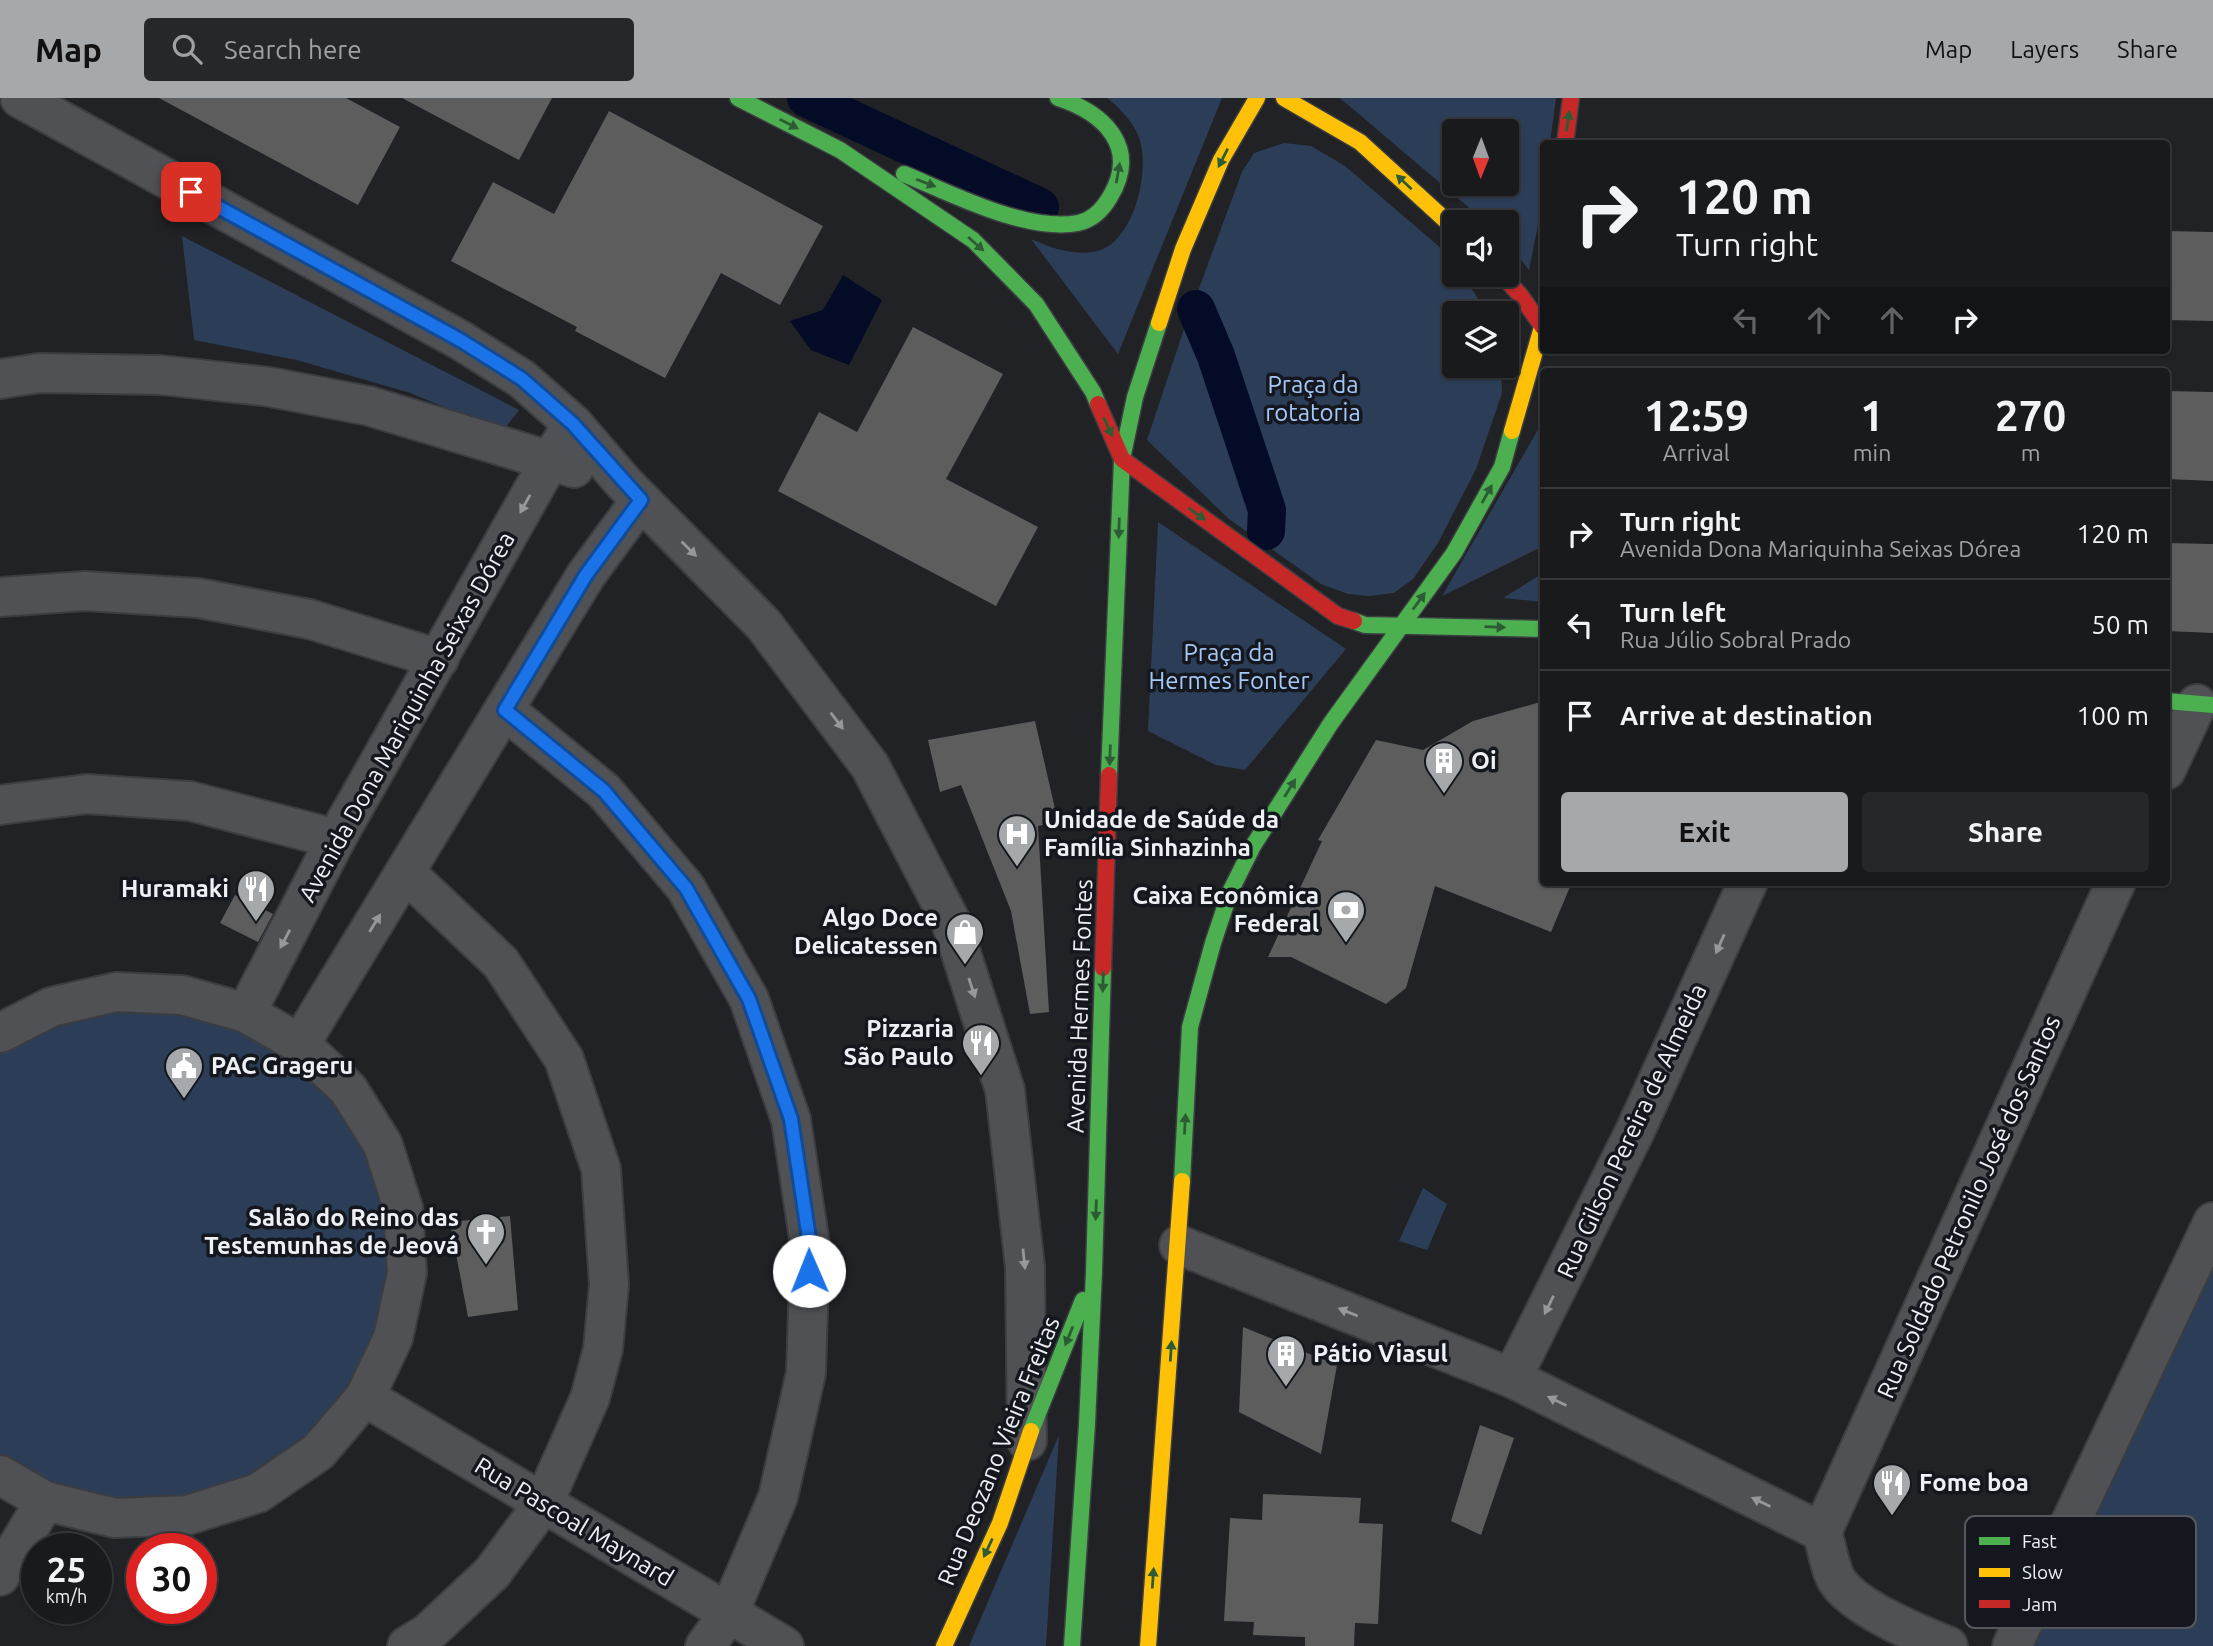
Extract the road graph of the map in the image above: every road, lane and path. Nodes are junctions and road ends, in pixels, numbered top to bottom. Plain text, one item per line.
1 (20, 98) edge
2 (738, 98) edge
3 (1058, 98) edge
4 (1256, 98) edge
5 (1284, 98) edge
6 (1571, 98) edge
7 (1566, 140) edge
8 (840, 150) junction
9 (1442, 217) edge
10 (1513, 287) edge
11 (1540, 323) edge
12 (1540, 337) edge
13 (0, 379) edge
14 (573, 424) junction
15 (1122, 459) junction
16 (549, 462) junction
17 (632, 491) junction
18 (0, 597) edge
19 (1402, 625) junction
20 (1540, 629) edge
21 (439, 659) junction
22 (2192, 703) edge
23 (505, 710) junction
24 (2170, 760) edge
25 (0, 805) edge
26 (336, 839) junction
27 (406, 873) junction
28 (1746, 886) edge
29 (2114, 886) edge
30 (246, 1013) junction
31 (0, 1033) edge
32 (300, 1044) junction
33 (2213, 1222) edge
34 (1179, 1245) junction
35 (1094, 1272) junction
36 (1512, 1378) junction
37 (365, 1398) junction
38 (1027, 1441) junction
39 (0, 1475) edge
40 (45, 1501) junction
41 (543, 1504) junction
42 (2074, 1516) edge
43 (1822, 1532) junction
44 (0, 1576) edge
45 (728, 1615) junction
46 (2021, 1628) edge
47 (407, 1646) edge
48 (705, 1646) edge
49 (784, 1646) edge
50 (944, 1646) edge
51 (1072, 1646) edge
52 (1147, 1646) edge
53 (1948, 1646) edge
54 (2012, 1646) edge

1 - 14 street
2 -> 8 main road
8 -> 3 main road
4 -> 15 main road, Avenida Hermes Fontes
9 -> 5 main road
7 -> 6 main road
8 -> 15 main road
10 - 11 main road
19 -> 12 main road
13 - 16 street
14 - 16 street, Avenida Dona Mariquinha Seixas Dórea
14 - 17 street
15 -> 19 main road
15 -> 35 main road, Avenida Hermes Fontes
16 - 17 street
16 -> 21 street, Avenida Dona Mariquinha Seixas Dórea
17 - 23 street
17 -> 38 street
18 - 21 street
19 -> 20 main road
34 -> 19 main road
21 - 26 street, Avenida Dona Mariquinha Seixas Dórea
22 - 24 street
23 - 27 street
23 - 45 street
25 - 26 street
26 -> 30 street, Avenida Dona Mariquinha Seixas Dórea
32 -> 27 street
27 - 41 street
28 -> 36 street, Rua Gilson Pereira de Almeida
29 - 43 street, Rua Soldado Petronilo José dos Santos
30 - 31 street
30 - 32 street
32 - 37 street
33 - 42 street
36 -> 34 street
52 -> 34 main road
35 -> 38 main road, Rua Deozano Vieira Freitas
35 - 51 main road, Avenida Hermes Fontes
43 -> 36 street
37 - 40 street
37 - 41 street, Rua Pascoal Maynard
38 -> 50 main road, Rua Deozano Vieira Freitas
39 - 40 street
40 - 44 street
41 - 45 street, Rua Pascoal Maynard
41 - 47 street
43 - 53 street
45 - 48 street
45 - 49 street, Rua Pascoal Maynard
46 - 54 street

